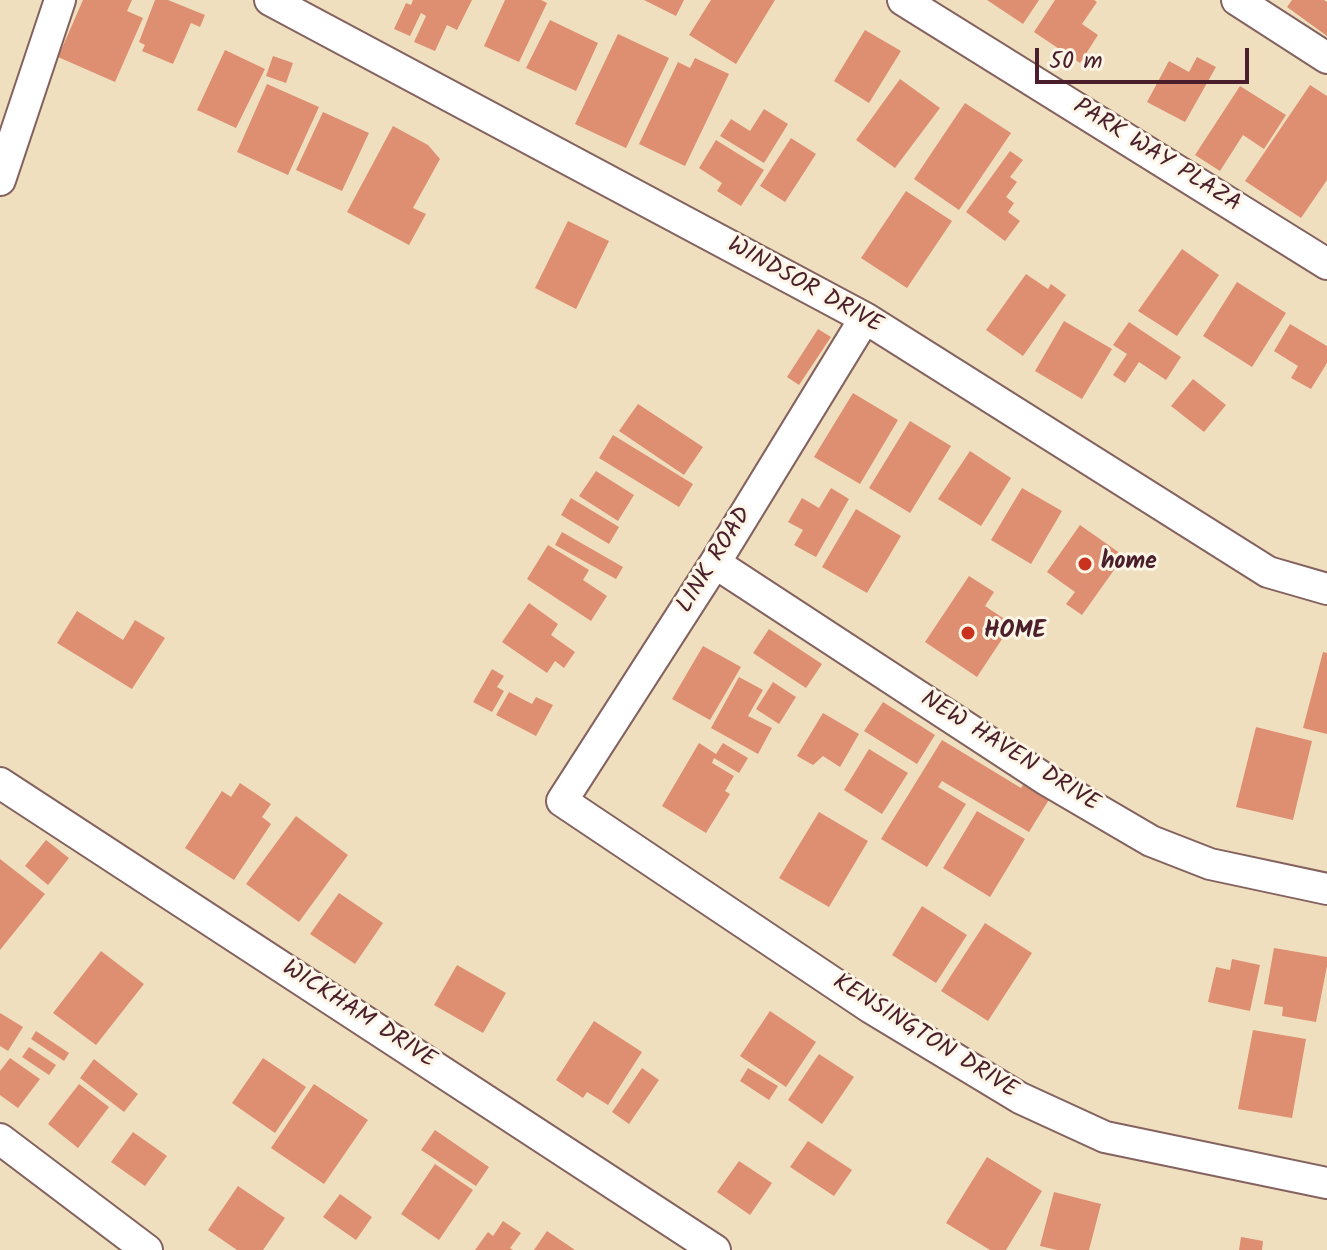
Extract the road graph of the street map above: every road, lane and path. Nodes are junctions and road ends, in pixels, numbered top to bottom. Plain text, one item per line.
1 (60, 0) edge
2 (270, 0) edge
3 (903, 0) edge
4 (1237, 0) edge
5 (1327, 58) edge
6 (0, 180) edge
7 (1327, 264) edge
8 (865, 318) junction
9 (715, 563) junction
10 (1327, 589) edge
11 (0, 783) edge
12 (562, 801) joint
13 (1327, 889) edge
14 (0, 1139) edge
15 (1327, 1183) edge
16 (147, 1250) edge
17 (715, 1250) edge

1 - 6 street
2 - 8 street, WINDSOR DRIVE
3 - 7 street, PARK WAY PLAZA
4 - 5 street
8 - 9 street, LINK ROAD
8 - 10 street, WINDSOR DRIVE
9 - 12 street, LINK ROAD
9 - 13 street, NEW HAVEN DRIVE
11 - 17 street, WICKHAM DRIVE
12 - 15 street, KENSINGTON DRIVE
14 - 16 street

